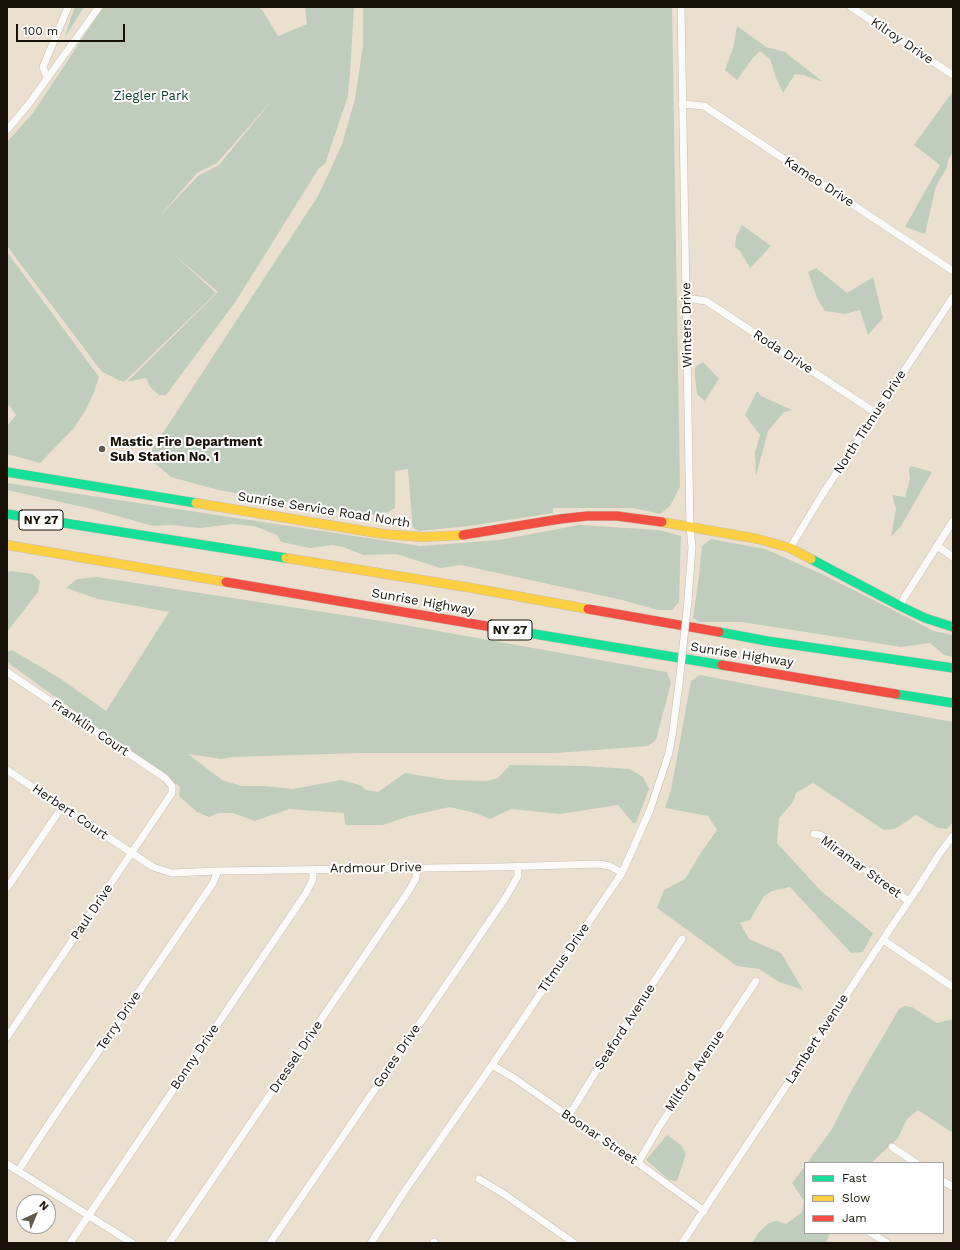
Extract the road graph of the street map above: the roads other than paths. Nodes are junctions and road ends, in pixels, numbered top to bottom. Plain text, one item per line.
1 (68, 7) edge
2 (99, 7) edge
3 (681, 7) edge
4 (850, 7) edge
5 (953, 75) edge
6 (47, 78) junction
7 (682, 104) junction
8 (7, 130) edge
9 (953, 271) edge
10 (953, 297) edge
11 (686, 298) junction
12 (876, 413) junction
13 (7, 472) edge
14 (7, 514) edge
15 (953, 521) edge
16 (690, 527) junction
17 (7, 545) edge
18 (937, 546) junction
19 (790, 548) junction
20 (953, 557) edge
21 (900, 606) junction
22 (953, 627) edge
23 (683, 642) joint
24 (953, 668) edge
25 (7, 672) edge
26 (953, 703) edge
27 (7, 770) edge
28 (172, 786) joint
29 (62, 807) junction
30 (814, 834) dead end
31 (953, 836) edge
32 (132, 854) junction
33 (518, 866) junction
34 (417, 868) junction
35 (313, 869) junction
36 (218, 871) junction
37 (622, 873) junction
38 (7, 888) edge
39 (908, 901) junction
40 (682, 938) dead end
41 (883, 940) junction
42 (756, 981) dead end
43 (953, 987) edge
44 (7, 1037) edge
45 (492, 1065) junction
46 (568, 1117) junction
47 (892, 1147) dead end
48 (914, 1162) edge
49 (638, 1163) junction
50 (7, 1164) edge
51 (18, 1171) junction
52 (479, 1179) dead end
53 (944, 1182) edge
54 (953, 1188) edge
55 (704, 1211) junction
56 (88, 1216) junction
57 (873, 1234) edge
58 (70, 1243) edge
59 (132, 1243) edge
60 (169, 1243) edge
61 (270, 1243) edge
62 (371, 1243) edge
63 (574, 1243) edge
64 (682, 1243) edge
65 (887, 1243) edge

1 - 6 street
2 - 6 street
3 - 7 street, Winters Drive
4 - 5 street, Kilroy Drive
6 - 8 street
7 - 9 street, Kameo Drive
7 - 11 street, Winters Drive
10 - 12 street, North Titmus Drive
11 - 12 street, Roda Drive
11 - 16 street, Winters Drive
12 - 19 street, North Titmus Drive
13 - 16 main road, Sunrise Service Road North
14 - 24 main road, Sunrise Highway / NY 27
15 - 18 street
16 - 19 main road, Sunrise Service Road North
16 - 23 street, Winters Drive, bridge
17 - 26 main road, Sunrise Highway / NY 27
18 - 20 street
18 - 21 street
19 - 21 main road, Sunrise Service Road North
21 - 22 main road, Sunrise Service Road North
23 - 37 street, Titmus Drive, bridge
25 - 28 street, Franklin Court
27 - 29 street, Herbert Court
28 - 32 street, Paul Drive
29 - 32 street, Herbert Court
29 - 38 street
30 - 39 street, Miramar Street
31 - 39 street, Lambert Avenue
32 - 36 street, Ardmour Drive
32 - 44 street, Paul Drive
33 - 34 street, Ardmour Drive
33 - 37 street, Ardmour Drive
33 - 61 street, Gores Drive
34 - 35 street, Ardmour Drive
34 - 60 street, Dressel Drive
35 - 36 street, Ardmour Drive
35 - 56 street, Bonny Drive
36 - 51 street, Terry Drive
37 - 45 street, Titmus Drive
39 - 41 street, Lambert Avenue
40 - 46 street, Seaford Avenue
41 - 43 street
41 - 55 street, Lambert Avenue
42 - 49 street, Milford Avenue
45 - 46 street, Boonar Street
45 - 62 street, Titmus Drive
46 - 49 street, Boonar Street
47 - 48 street
49 - 55 street, Boonar Street
50 - 51 street
51 - 56 street
52 - 63 street
53 - 54 street
55 - 64 street, Lambert Avenue
56 - 58 street, Bonny Drive
56 - 59 street
57 - 65 street

